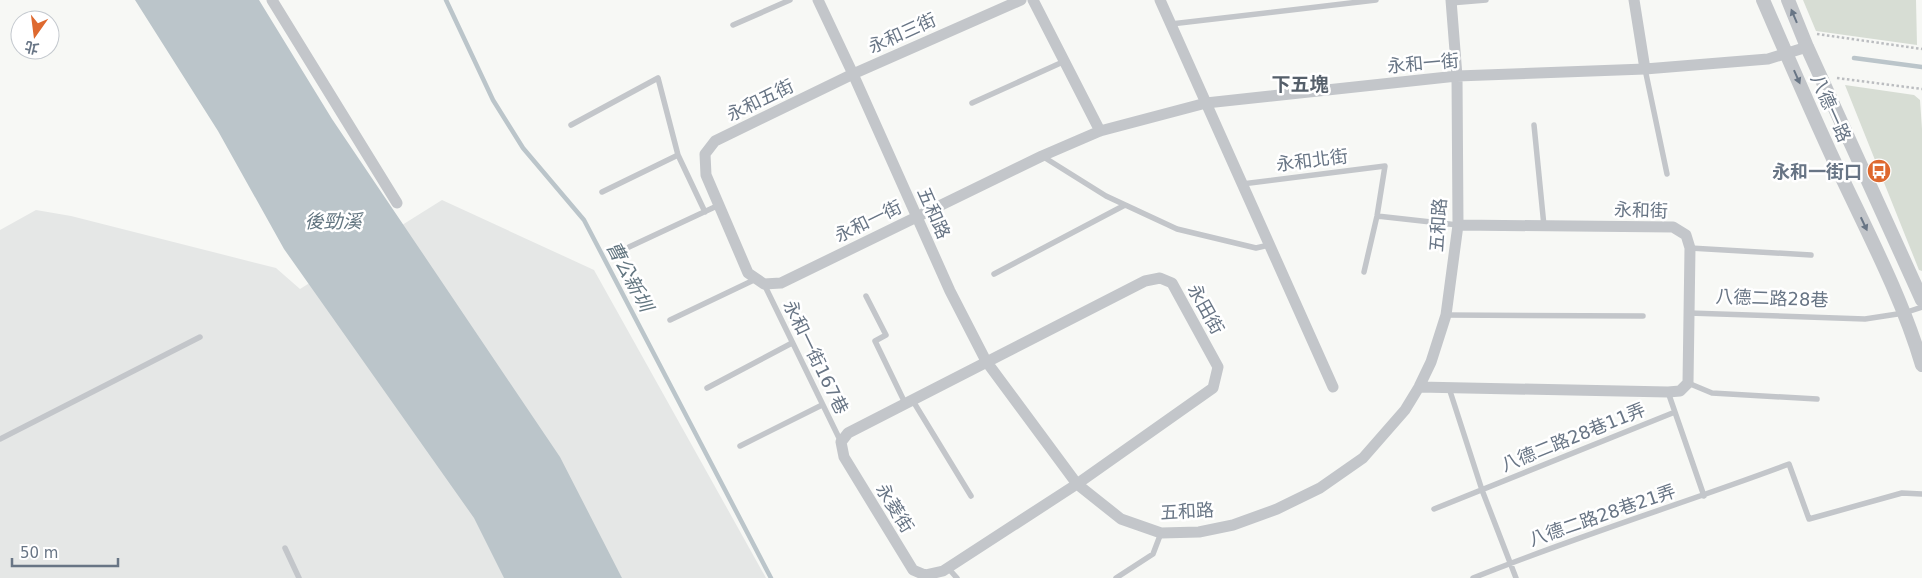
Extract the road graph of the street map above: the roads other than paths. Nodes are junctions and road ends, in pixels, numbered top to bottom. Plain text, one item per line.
1 (272, 0) edge
2 (790, 0) edge
3 (818, 0) edge
4 (1021, 0) edge
5 (1034, 0) edge
6 (1160, 0) edge
7 (1376, 0) edge
8 (1486, 0) edge
9 (1634, 0) edge
10 (1763, 0) edge
11 (1788, 0) edge
12 (1450, 1) edge
13 (1171, 24) junction
14 (733, 25) dead end
15 (1807, 47) junction
16 (1786, 54) junction
17 (1064, 61) junction
18 (1645, 69) junction
19 (853, 74) junction
20 (1457, 76) junction
21 (972, 103) dead end
22 (1206, 103) junction
23 (1534, 124) dead end
24 (571, 125) dead end
25 (1100, 131) junction
26 (678, 155) junction
27 (1042, 156) junction
28 (1667, 174) dead end
29 (1242, 184) junction
30 (602, 192) dead end
31 (397, 203) dead end
32 (719, 205) junction
33 (1125, 205) junction
34 (705, 212) junction
35 (1377, 216) junction
36 (916, 217) junction
37 (1458, 225) junction
38 (1544, 226) junction
39 (1269, 245) junction
40 (629, 247) dead end
41 (1690, 248) junction
42 (1811, 255) dead end
43 (1364, 272) dead end
44 (994, 274) dead end
45 (760, 282) junction
46 (866, 296) dead end
47 (1922, 300) edge
48 (1922, 307) edge
49 (1689, 313) junction
50 (1904, 313) junction
51 (1446, 315) junction
52 (1643, 316) dead end
53 (670, 320) dead end
54 (200, 337) dead end
55 (792, 344) junction
56 (986, 361) junction
57 (1922, 365) edge
58 (1688, 383) junction
59 (1448, 386) junction
60 (1333, 387) dead end
61 (1419, 387) junction
62 (707, 388) dead end
63 (1668, 392) junction
64 (1817, 399) dead end
65 (909, 403) junction
66 (822, 405) junction
67 (1675, 412) junction
68 (0, 439) edge
69 (841, 442) junction
70 (740, 446) dead end
71 (1077, 484) junction
72 (1482, 490) junction
73 (1922, 494) edge
74 (971, 496) dead end
75 (1704, 496) junction
76 (1434, 508) dead end
77 (1161, 534) junction
78 (285, 548) dead end
79 (1510, 563) junction
80 (948, 568) junction
81 (924, 576) edge
82 (299, 578) edge
83 (957, 578) edge
84 (1116, 578) edge
85 (1473, 578) edge
86 (1516, 578) edge

1 - 31 street
2 - 14 lane
3 - 19 street, 五和路
4 - 19 street, 永和三街
5 - 17 street
6 - 13 street
7 - 13 lane
8 - 12 lane
9 - 18 street
10 - 16 street, 八德一路
15 -> 11 street, 八德一路
12 - 20 street, 五和路
13 - 22 street
15 - 16 street, 永和一街
15 - 47 street, 八德一路
16 - 18 street, 永和一街
16 -> 50 street, 八德一路
17 - 21 lane
17 - 25 street
18 - 20 street, 永和一街
18 - 28 lane
19 - 32 street, 永和五街
19 - 36 street, 五和路
20 - 22 street, 永和一街
20 - 37 street, 五和路
22 - 25 street, 永和一街
22 - 29 street
23 - 38 lane
24 - 26 lane
25 - 27 street, 永和一街
26 - 30 lane
26 - 34 lane
27 - 33 lane
27 - 36 street, 永和一街
29 - 35 lane, 永和北街
29 - 39 street
32 - 34 lane
32 - 45 street
33 - 39 lane
33 - 44 lane
34 - 40 lane
35 - 37 lane
35 - 43 lane
36 - 45 street, 永和一街
36 - 56 street, 五和路
37 - 38 street, 永和街
37 - 51 street, 五和路
38 - 41 street, 永和街
39 - 60 street
41 - 42 lane
41 - 49 street
45 - 53 lane
45 - 55 lane, 永和一街167巷
46 - 65 lane
48 - 50 lane, 八德二路28巷
49 - 50 lane, 八德二路28巷
49 - 58 street
50 - 57 street, 八德一路
51 - 52 lane
51 - 61 street, 五和路
54 - 68 lane
55 - 62 lane
55 - 66 lane, 永和一街167巷
56 - 65 street
56 - 71 street, 五和路
56 - 71 street, 永田街
58 - 63 street
58 - 64 lane
59 - 61 street
59 - 63 street
59 - 72 lane
61 - 77 street, 五和路
63 - 67 lane, 八德二路28巷21弄
65 - 69 street
65 - 74 lane
66 - 69 lane, 永和一街167巷
66 - 70 lane
67 - 72 lane, 八德二路28巷11弄
67 - 75 lane, 八德二路28巷21弄
69 - 81 street, 永菱街
71 - 77 street, 五和路
71 - 80 street, 永菱街
72 - 76 lane, 八德二路28巷11弄
72 - 79 lane
73 - 75 lane, 八德二路28巷21弄
75 - 79 lane, 八德二路28巷21弄
77 - 84 lane
78 - 82 lane
79 - 85 lane, 八德二路28巷21弄
79 - 86 lane
80 - 81 street, 永菱街
80 - 83 lane

